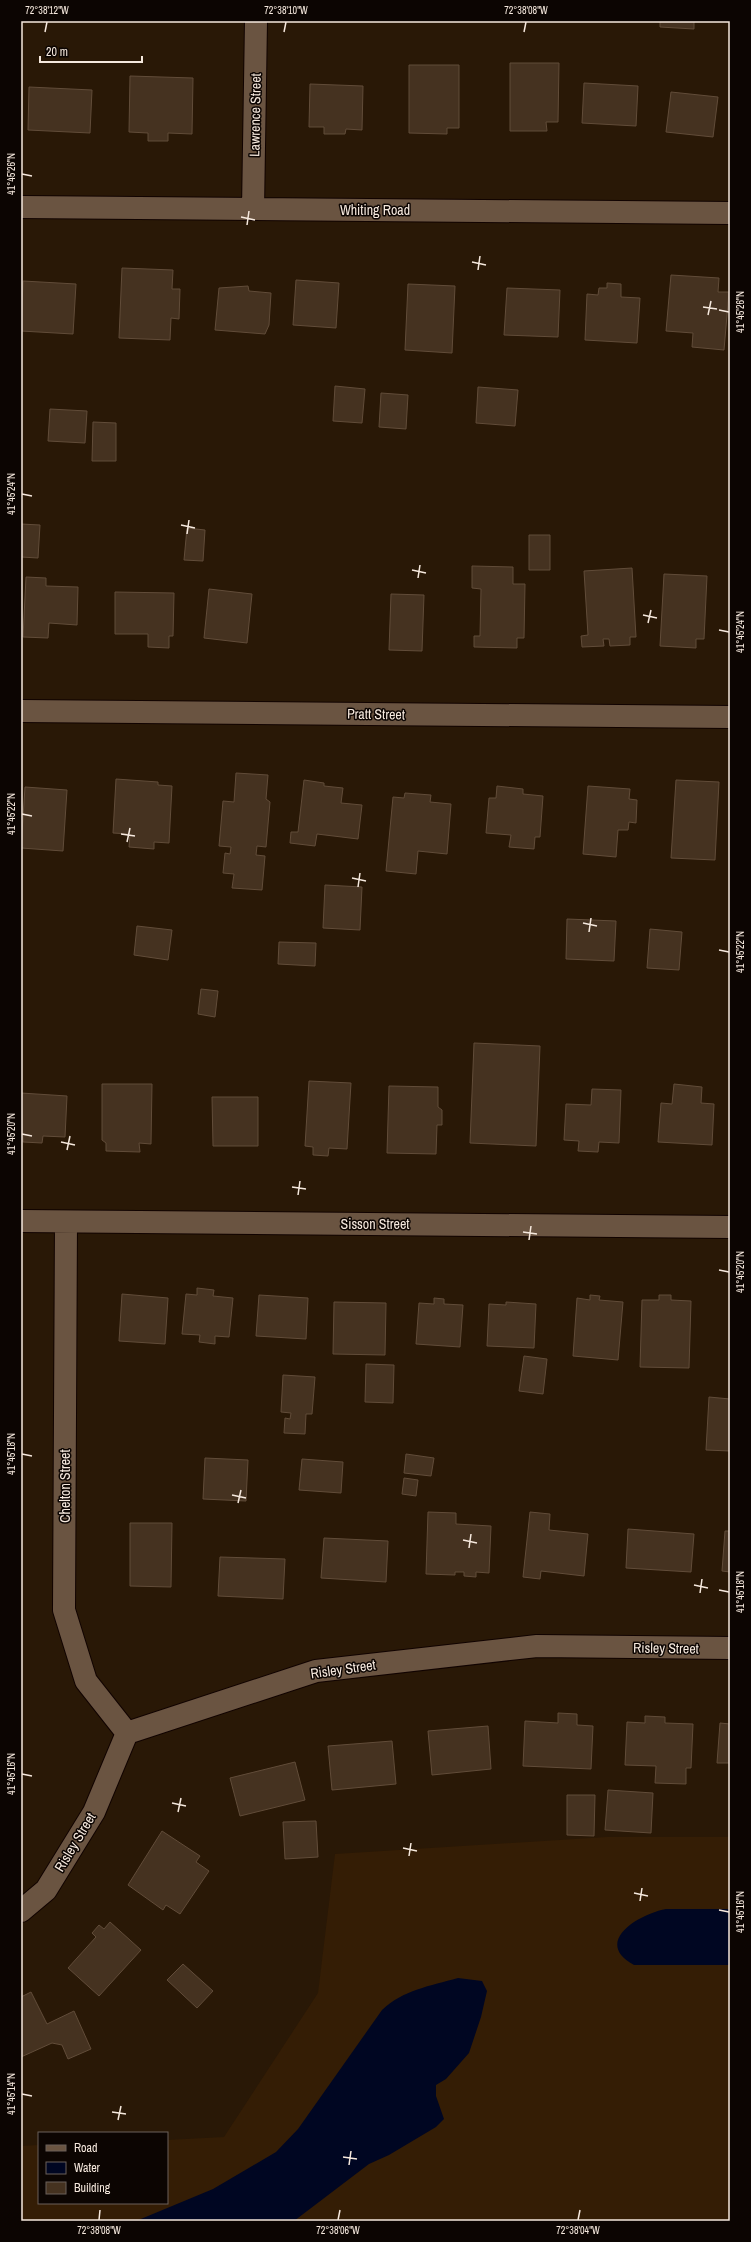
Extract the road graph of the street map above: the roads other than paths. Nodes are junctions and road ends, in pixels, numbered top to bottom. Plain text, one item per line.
1 (256, 21) edge
2 (21, 207) edge
3 (253, 209) junction
4 (730, 213) edge
5 (21, 711) edge
6 (730, 717) edge
7 (21, 1221) edge
8 (66, 1222) junction
9 (730, 1227) edge
10 (730, 1648) edge
11 (127, 1733) junction
12 (21, 1911) edge

1 - 3 street, Lawrence Street
2 - 3 street, Whiting Road
3 - 4 street, Whiting Road
5 - 6 street, Pratt Street
7 - 8 street, Sisson Street
8 - 9 street, Sisson Street
8 - 11 street, Chelton Street
10 - 11 street, Risley Street
11 - 12 street, Risley Street

